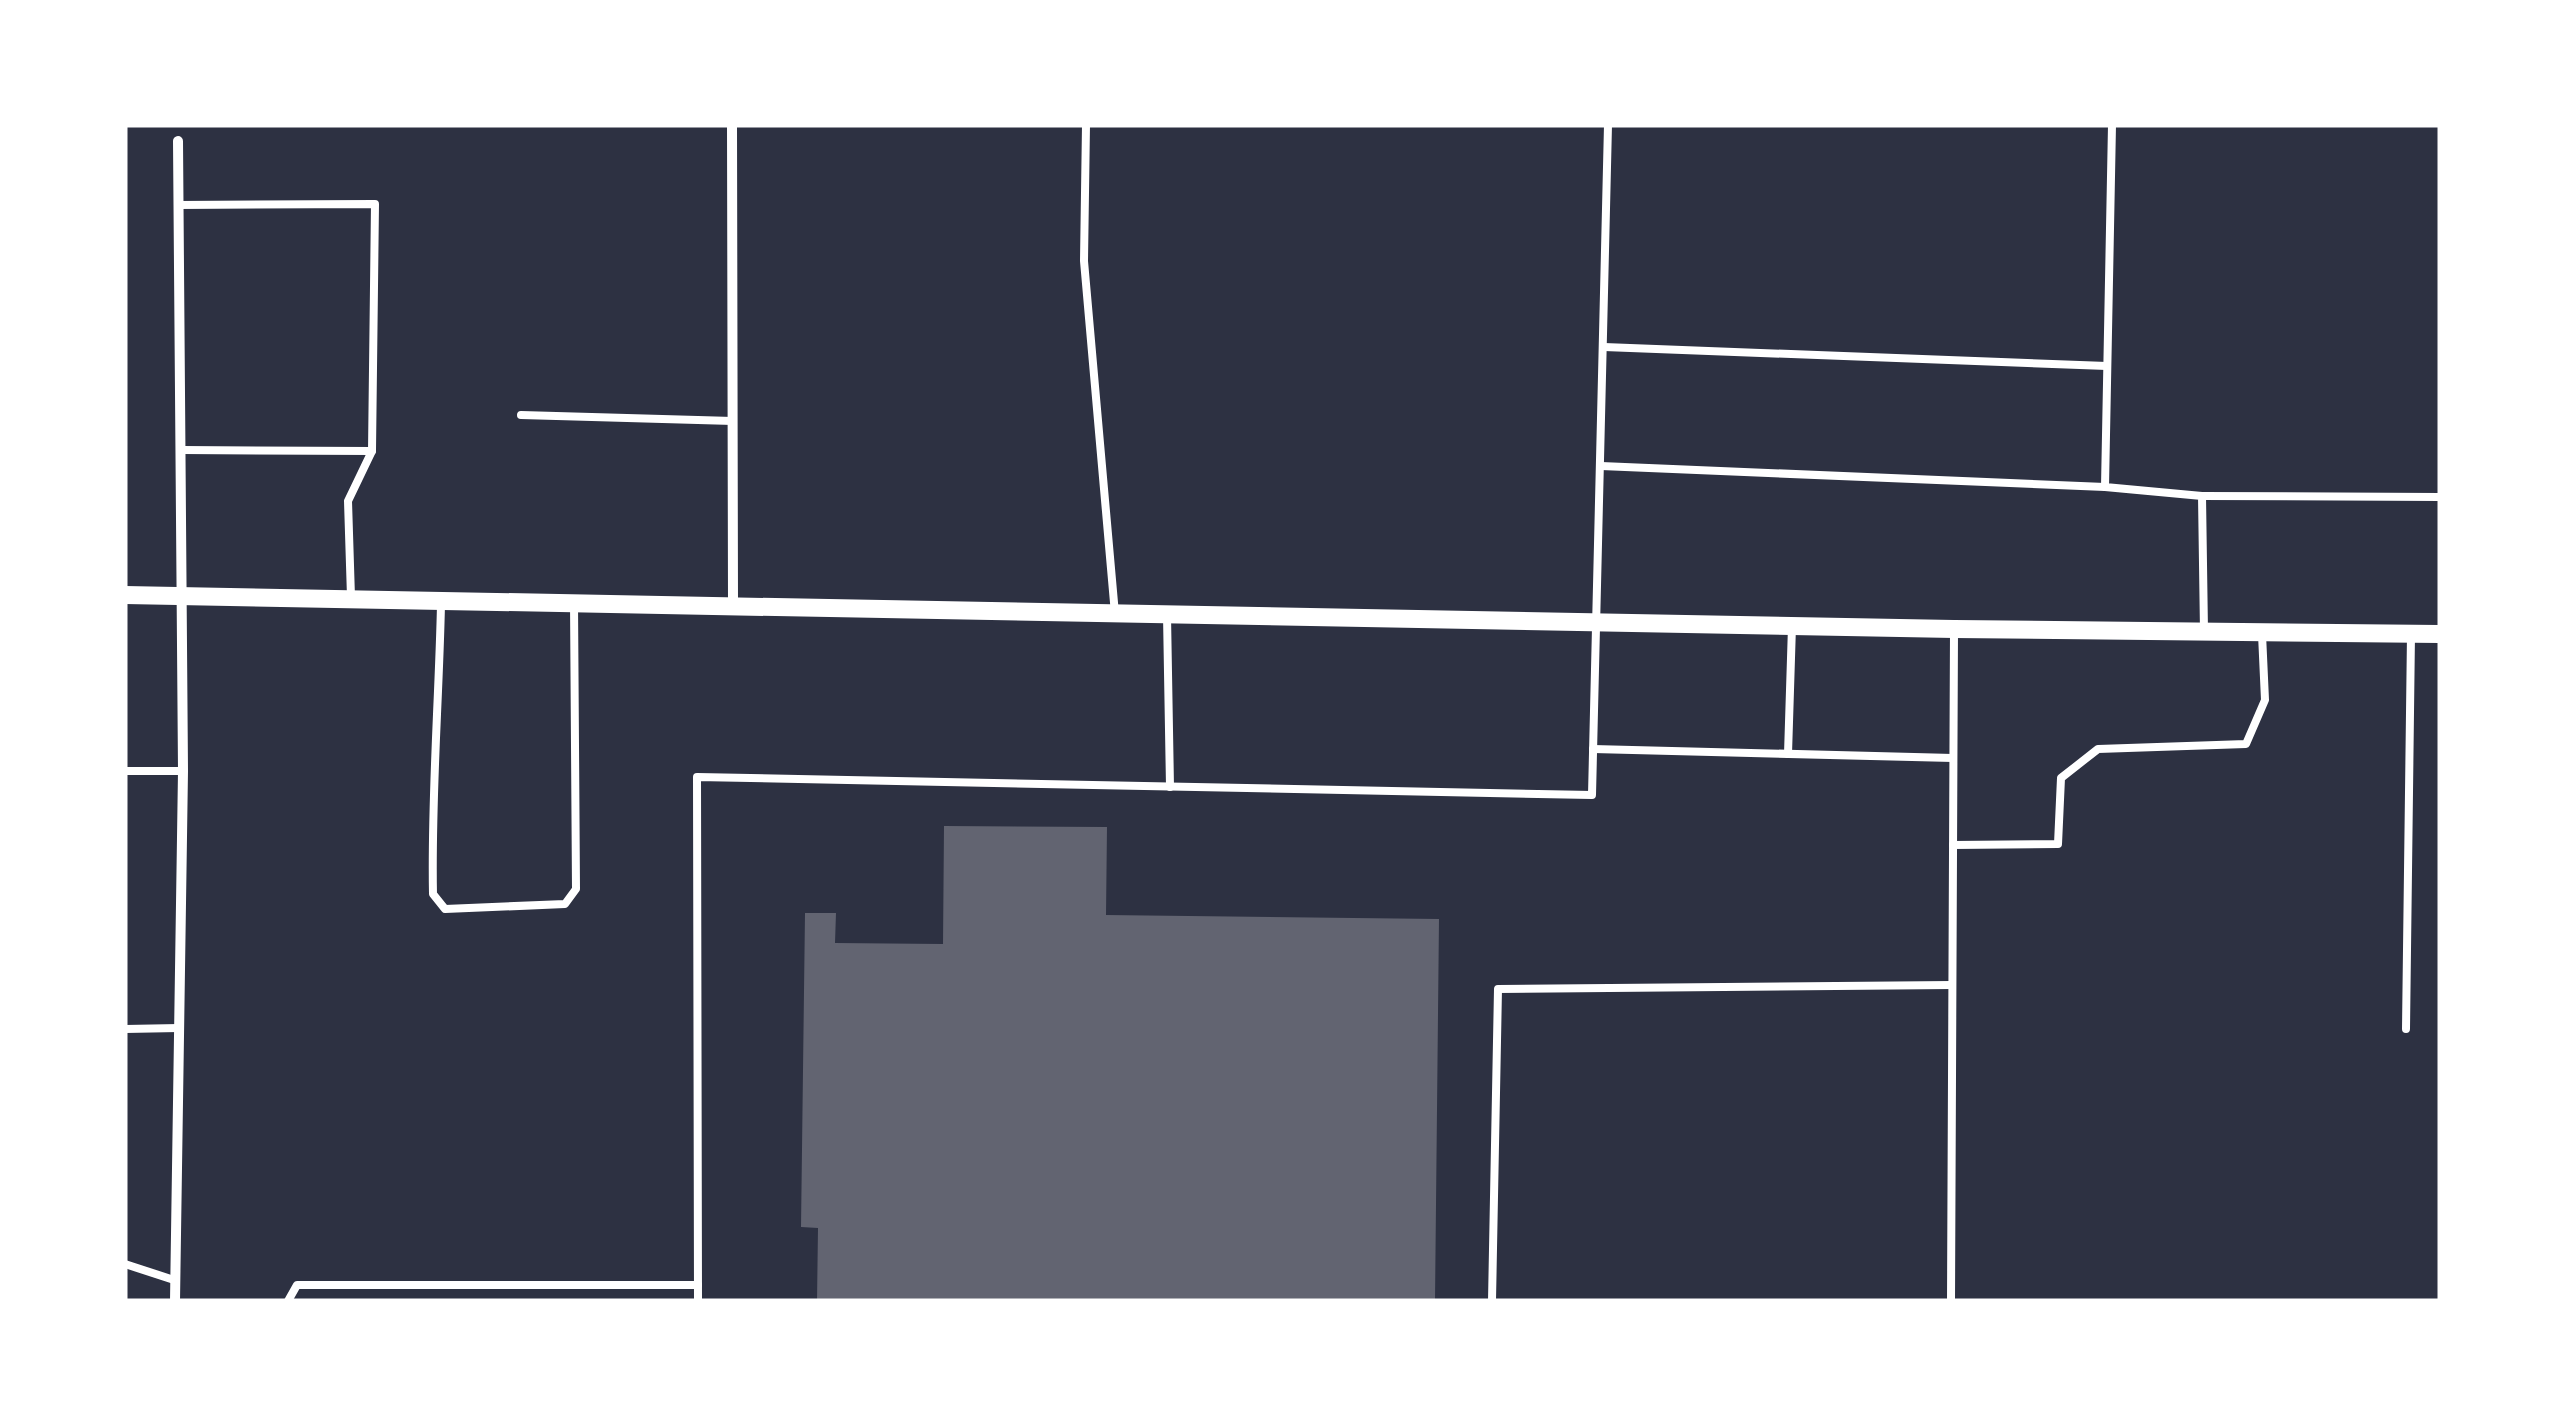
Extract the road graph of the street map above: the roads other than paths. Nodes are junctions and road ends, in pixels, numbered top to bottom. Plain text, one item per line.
1 (732, 125) edge
2 (1086, 125) edge
3 (1608, 125) edge
4 (2112, 125) edge
5 (178, 141) dead end
6 (178, 205) junction
7 (1604, 346) junction
8 (2107, 366) junction
9 (521, 414) dead end
10 (733, 421) junction
11 (182, 450) junction
12 (372, 451) junction
13 (1601, 466) junction
14 (2105, 487) junction
15 (2202, 496) junction
16 (2440, 497) edge
17 (125, 595) edge
18 (183, 596) junction
19 (350, 599) junction
20 (441, 600) junction
21 (574, 602) junction
22 (733, 605) junction
23 (1116, 614) junction
24 (1168, 615) junction
25 (1598, 623) junction
26 (1792, 626) junction
27 (1954, 629) junction
28 (2204, 631) junction
29 (2262, 632) junction
30 (2411, 634) junction
31 (2440, 634) edge
32 (1594, 748) junction
33 (1788, 754) junction
34 (1953, 758) junction
35 (125, 771) edge
36 (183, 771) junction
37 (1170, 787) junction
38 (1953, 844) junction
39 (1952, 985) junction
40 (180, 1028) junction
41 (125, 1029) edge
42 (2406, 1029) dead end
43 (125, 1264) edge
44 (174, 1280) junction
45 (698, 1285) junction
46 (174, 1301) edge
47 (288, 1301) edge
48 (698, 1301) edge
49 (1492, 1301) edge
50 (1951, 1301) edge

1 - 10 street
2 - 23 lane
3 - 7 lane
4 - 8 lane
5 - 6 street
6 - 11 street
6 - 12 lane
7 - 8 lane
7 - 13 lane
8 - 14 lane
9 - 10 lane
10 - 22 street
11 - 12 lane
11 - 18 street
12 - 19 lane
13 - 14 lane
13 - 25 lane
14 - 15 lane
15 - 16 lane
15 - 28 lane
17 - 18 street
18 - 19 street
18 - 36 street
19 - 20 street
20 - 21 street
20 - 21 lane
21 - 22 street
22 - 23 street
23 - 24 street
24 - 25 street
24 - 37 lane
25 - 26 street
25 - 32 lane
26 - 27 street
26 - 33 lane
27 - 28 street
27 - 34 lane
28 - 29 street
29 - 30 street
29 - 38 lane
30 - 31 street
30 - 42 lane
32 - 33 lane
32 - 37 lane
33 - 34 lane
34 - 38 lane
35 - 36 lane
36 - 40 street
37 - 45 lane
38 - 39 lane
39 - 49 lane
39 - 50 lane
40 - 41 lane
40 - 44 street
43 - 44 lane
44 - 46 street
45 - 47 lane
45 - 48 lane

